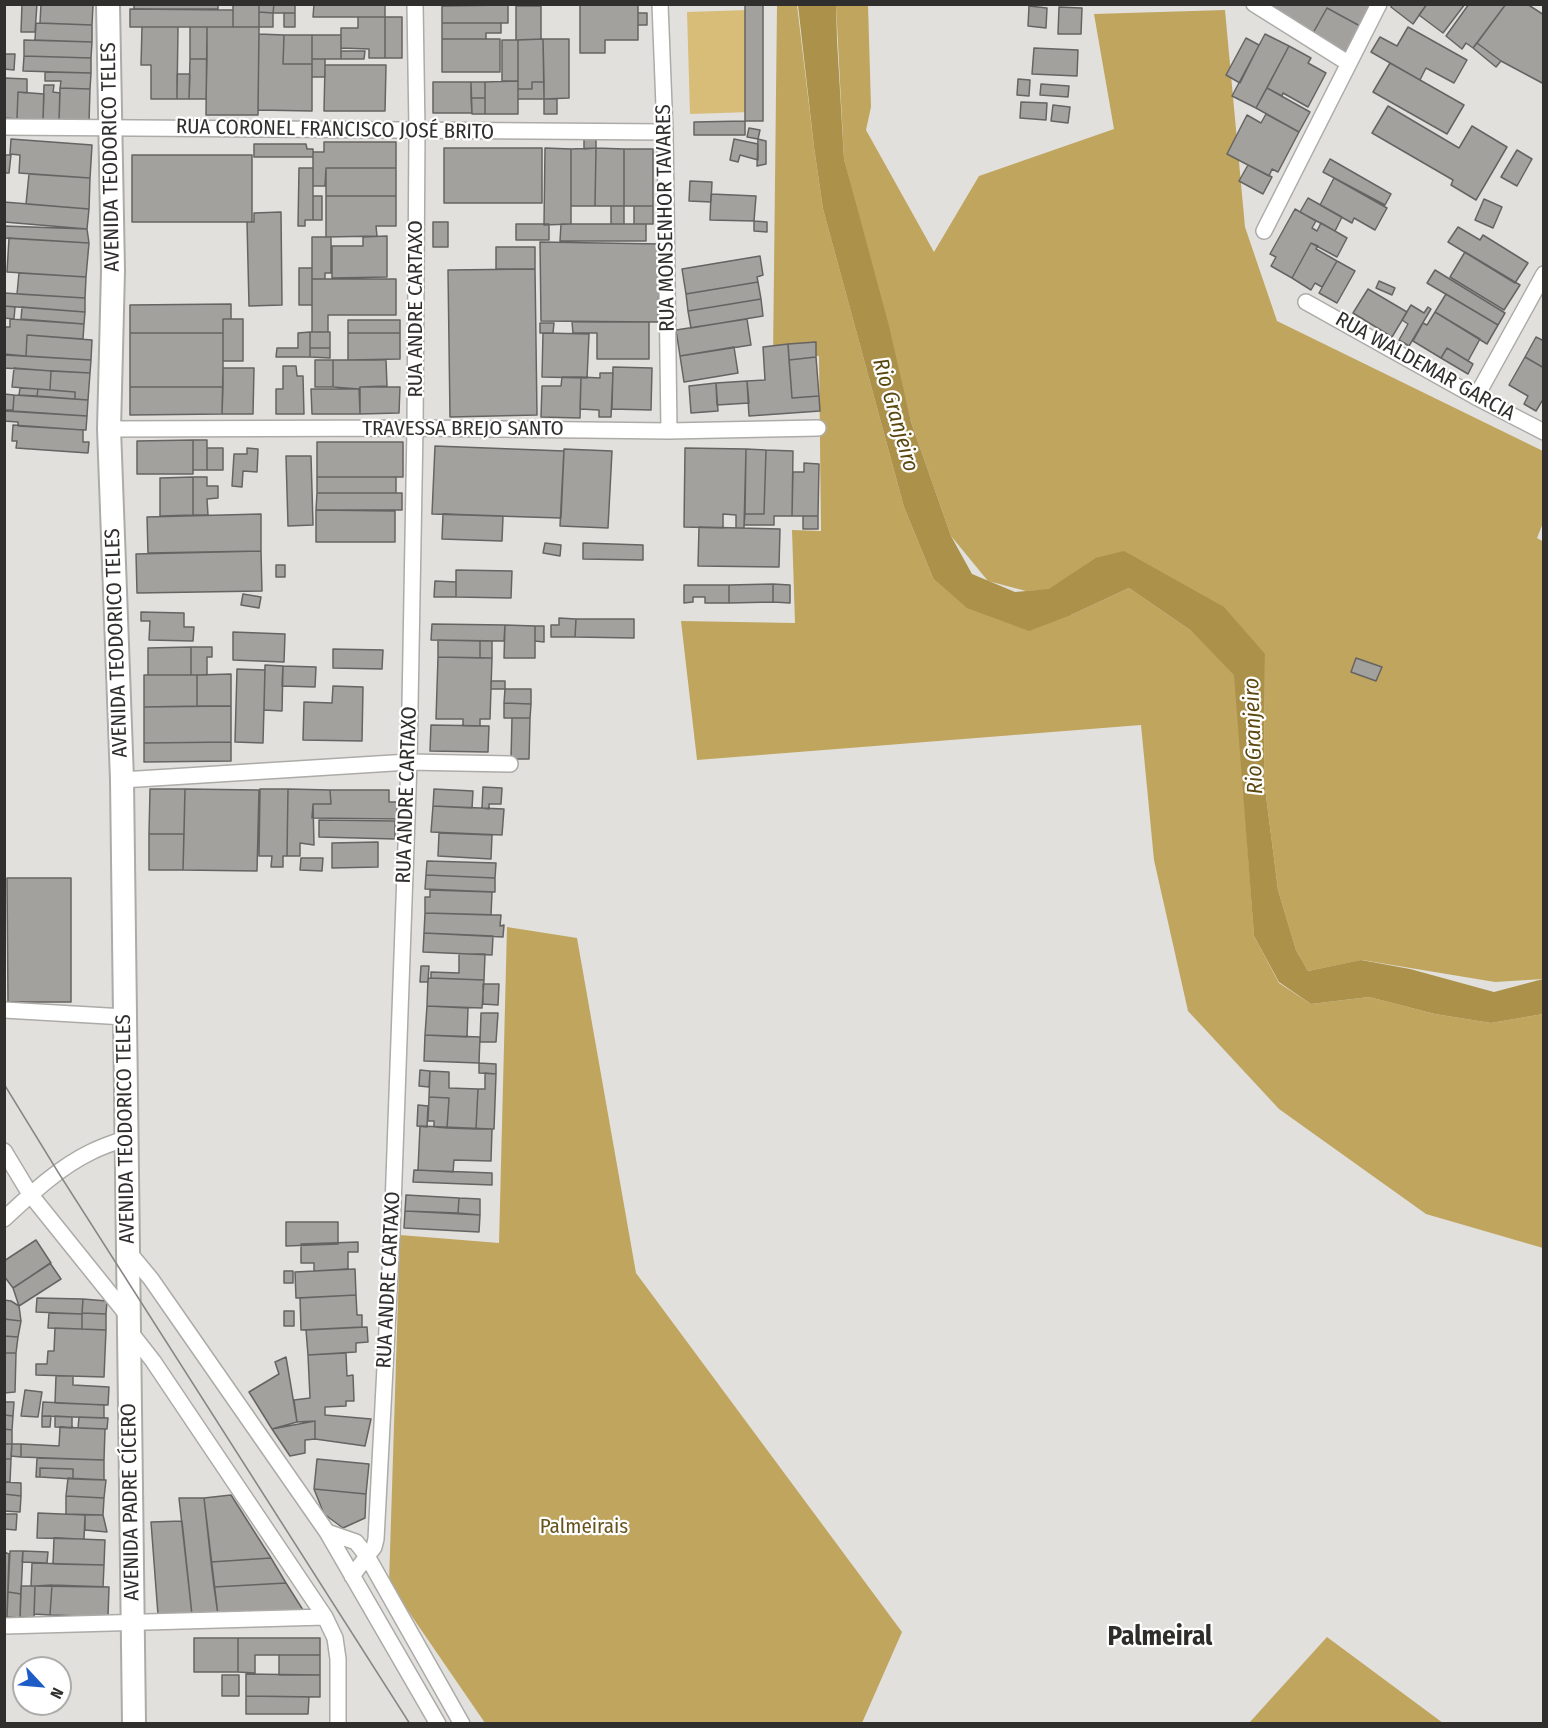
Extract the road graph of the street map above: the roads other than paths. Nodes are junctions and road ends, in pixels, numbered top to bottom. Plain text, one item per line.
1 (108, 4) edge
2 (415, 4) edge
3 (660, 4) edge
4 (1254, 4) edge
5 (1379, 4) edge
6 (1348, 63) junction
7 (4, 127) edge
8 (111, 128) junction
9 (417, 130) junction
10 (665, 132) junction
11 (1264, 231) dead end
12 (1544, 273) edge
13 (1306, 302) dead end
14 (1476, 397) junction
15 (415, 428) junction
16 (818, 428) dead end
17 (109, 429) junction
18 (669, 431) junction
19 (1544, 432) edge
20 (410, 762) junction
21 (510, 764) dead end
22 (122, 780) junction
23 (4, 1010) edge
24 (125, 1017) junction
25 (127, 1137) junction
26 (4, 1151) edge
27 (30, 1194) junction
28 (4, 1219) edge
29 (127, 1249) junction
30 (127, 1281) joint
31 (128, 1322) junction
32 (327, 1532) junction
33 (367, 1556) junction
34 (352, 1576) junction
35 (326, 1617) junction
36 (133, 1621) junction
37 (4, 1626) edge
38 (134, 1724) edge
39 (338, 1724) edge
40 (438, 1724) edge
41 (462, 1724) edge

1 - 8 main road, AVENIDA TEODORICO TELES
2 - 9 street, RUA ANDRE CARTAXO
3 - 10 street, RUA MONSENHOR TAVARES
4 - 6 street
5 - 6 street
6 - 11 street
7 - 8 street, RUA CORONEL FRANCISCO JOSÉ BRITO
8 - 9 street, RUA CORONEL FRANCISCO JOSÉ BRITO
8 - 17 main road, AVENIDA TEODORICO TELES
9 - 10 street, RUA CORONEL FRANCISCO JOSÉ BRITO
9 - 15 street, RUA ANDRE CARTAXO
10 - 18 street, RUA MONSENHOR TAVARES
12 - 14 street
13 - 14 street, RUA WALDEMAR GARCIA
14 - 19 street, RUA WALDEMAR GARCIA
15 - 17 street, TRAVESSA BREJO SANTO
15 - 18 street, TRAVESSA BREJO SANTO
15 - 20 street, RUA ANDRE CARTAXO
16 - 18 street, TRAVESSA BREJO SANTO
17 - 22 main road, AVENIDA TEODORICO TELES
20 - 21 street
20 - 22 street
20 - 33 street, RUA ANDRE CARTAXO
22 - 24 main road, AVENIDA TEODORICO TELES
23 - 24 street
24 - 25 main road, AVENIDA TEODORICO TELES
25 - 27 street
25 - 29 main road, AVENIDA TEODORICO TELES
26 - 27 street
27 - 28 street
27 - 31 street
29 - 30 main road, AVENIDA TEODORICO TELES
29 - 32 street
30 - 31 main road, AVENIDA PADRE CÍCERO
31 - 35 street
31 - 36 main road, AVENIDA PADRE CÍCERO
32 - 33 street
32 - 34 street
33 - 34 street, RUA ANDRE CARTAXO
33 - 41 street
34 - 40 street
35 - 36 street
35 - 39 street
36 - 37 street
36 - 38 main road, AVENIDA PADRE CÍCERO

